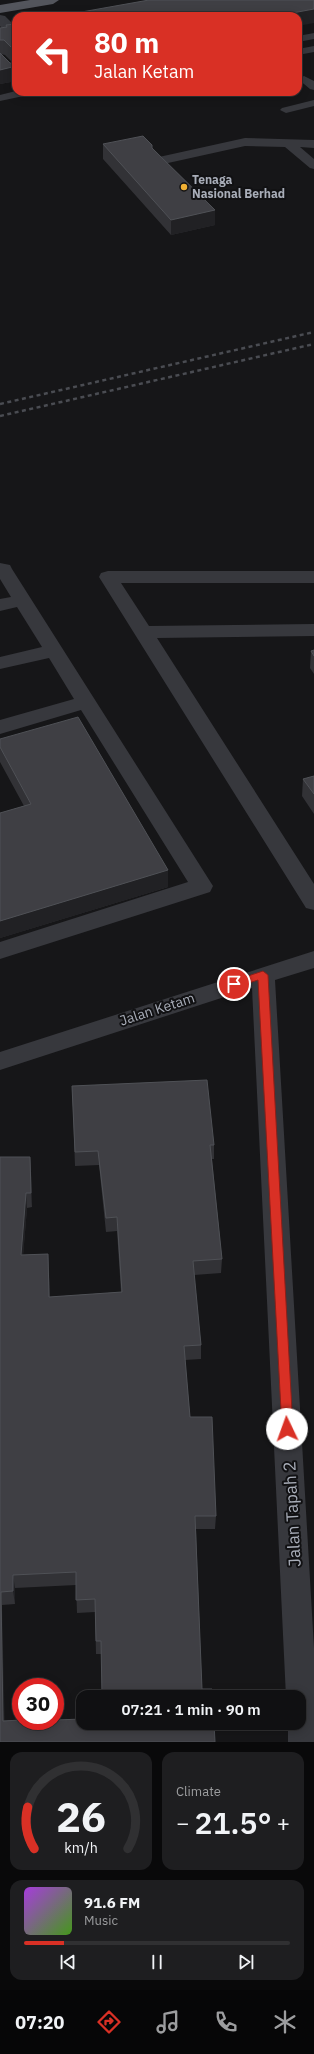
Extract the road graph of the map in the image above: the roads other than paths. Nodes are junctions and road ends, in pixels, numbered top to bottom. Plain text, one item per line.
1 (53, 0) edge
2 (0, 9) edge
3 (0, 19) edge
4 (12, 30) edge
5 (12, 35) edge
6 (314, 36) edge
7 (0, 37) edge
8 (302, 38) edge
9 (314, 49) edge
10 (302, 51) edge
11 (304, 79) dead end
12 (314, 87) edge
13 (12, 96) edge
14 (0, 98) edge
15 (314, 103) edge
16 (286, 110) dead end
17 (288, 143) junction
18 (314, 144) edge
19 (159, 161) edge
20 (314, 165) edge
21 (1, 569) edge
22 (314, 577) edge
23 (22, 600) junction
24 (0, 605) edge
25 (314, 630) edge
26 (143, 632) junction
27 (54, 650) junction
28 (0, 663) edge
29 (87, 702) junction
30 (0, 727) edge
31 (306, 876) edge
32 (314, 902) edge
33 (0, 952) edge
34 (314, 959) edge
35 (263, 975) junction
36 (0, 1060) edge
37 (304, 1742) edge

1 - 2 main road
3 - 4 street
5 - 7 street
6 - 8 lane
9 - 10 lane
11 - 12 lane
13 - 14 lane
15 - 16 lane
17 - 18 lane
17 - 19 lane
17 - 20 lane
21 - 23 street
22 - 26 street
23 - 24 street
23 - 27 street
25 - 26 street
26 - 31 street
27 - 28 street
27 - 29 street
29 - 30 street
29 - 33 street
31 - 32 street
34 - 35 street, Jalan Ketam
35 - 36 street, Jalan Ketam
35 - 37 street, Jalan Tapah 2

